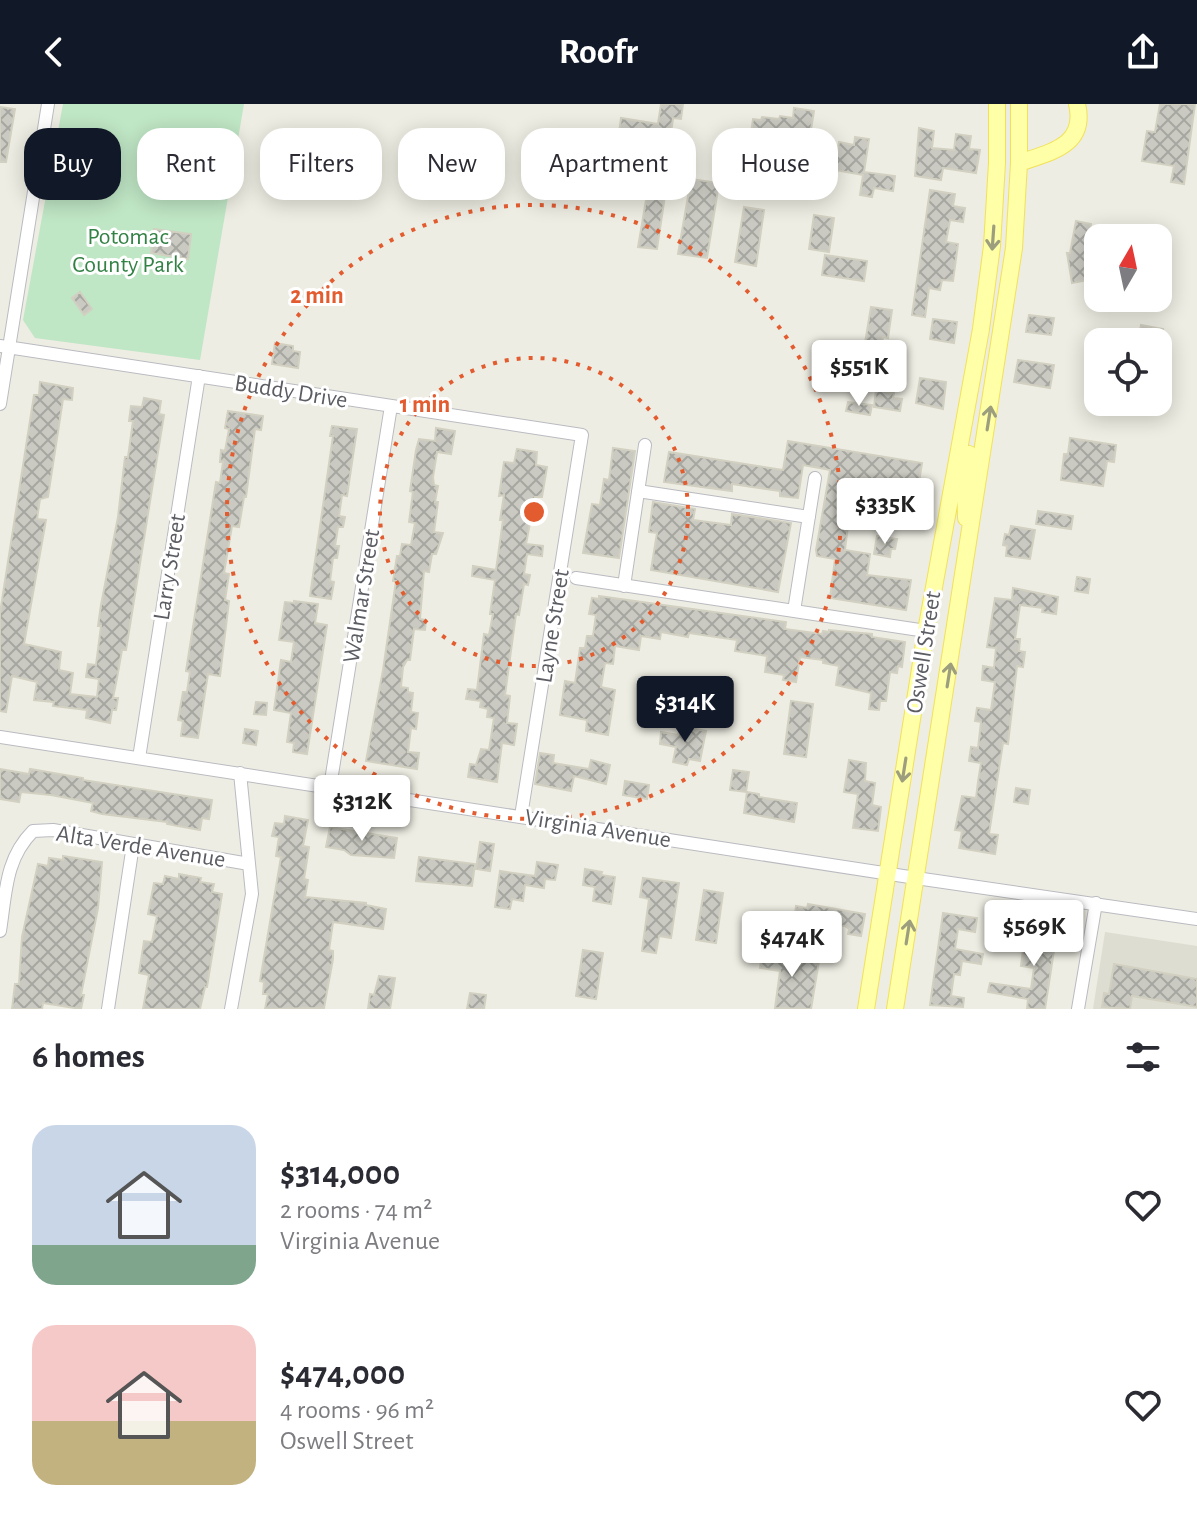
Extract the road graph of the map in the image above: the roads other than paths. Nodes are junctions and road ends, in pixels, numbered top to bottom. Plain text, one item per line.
1 (48, 104) edge
2 (1019, 104) edge
3 (1077, 104) edge
4 (992, 106) edge
5 (1019, 163) junction
6 (4, 347) edge
7 (199, 376) junction
8 (0, 404) edge
9 (391, 406) junction
10 (582, 435) joint
11 (960, 442) junction
12 (645, 445) dead end
13 (815, 478) dead end
14 (638, 491) junction
15 (809, 517) junction
16 (965, 572) junction
17 (576, 578) dead end
18 (624, 586) junction
19 (794, 611) junction
20 (926, 631) junction
21 (0, 737) edge
22 (139, 758) junction
23 (240, 773) junction
24 (330, 787) junction
25 (521, 816) junction
26 (133, 845) junction
27 (249, 864) junction
28 (888, 873) junction
29 (916, 878) junction
30 (1096, 903) junction
31 (1197, 919) edge
32 (0, 931) edge
33 (108, 1009) edge
34 (231, 1009) edge
35 (866, 1009) edge
36 (895, 1009) edge
37 (1078, 1009) edge

1 - 6 street
2 - 5 main road, Oswell Street
3 - 5 main road
4 -> 11 main road, Oswell Street
16 -> 5 main road, Oswell Street
6 - 7 street, Buddy Drive
6 - 8 street
7 - 9 street, Buddy Drive
7 - 22 street, Larry Street
9 - 10 street, Buddy Drive
9 - 24 street, Walmar Street
10 - 25 street, Layne Street
11 - 16 main road
11 - 20 main road, Oswell Street
12 - 14 street
13 - 15 street
14 - 15 street
14 - 18 street
15 - 19 street
29 -> 16 main road, Oswell Street
17 - 18 street
18 - 19 street
19 - 20 street
20 -> 28 main road, Oswell Street
21 - 22 street, Virginia Avenue
22 - 23 street, Virginia Avenue
23 - 24 street, Virginia Avenue
23 - 27 street
24 - 25 street, Virginia Avenue
25 - 28 street, Virginia Avenue
26 - 27 street, Alta Verde Avenue
26 - 32 street, Alta Verde Avenue
26 - 33 street
27 - 34 street
28 - 29 street, Virginia Avenue
28 - 35 main road, Oswell Street
29 - 30 street, Virginia Avenue
36 -> 29 main road, Oswell Street
30 - 31 street, Virginia Avenue
30 - 37 street

